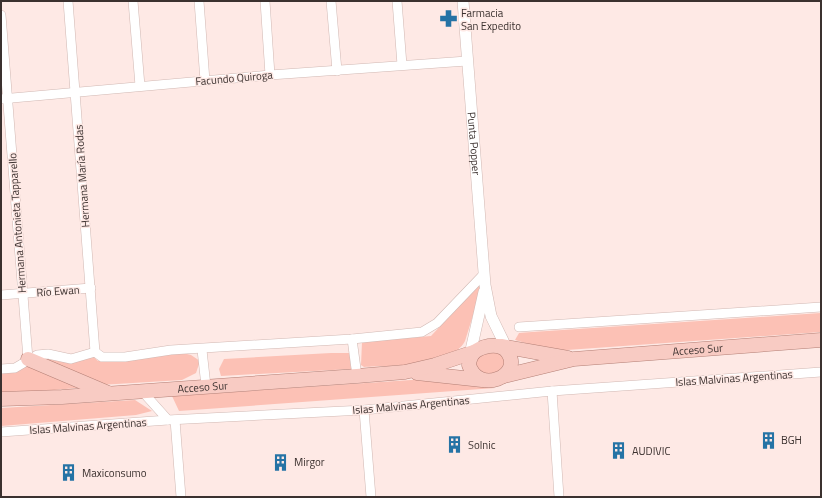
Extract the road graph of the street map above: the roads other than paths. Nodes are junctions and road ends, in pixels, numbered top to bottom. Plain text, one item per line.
1 (68, 1) edge
2 (133, 1) edge
3 (199, 1) edge
4 (265, 1) edge
5 (331, 1) edge
6 (397, 1) edge
7 (463, 1) edge
8 (1, 15) edge
9 (468, 61) junction
10 (402, 65) junction
11 (337, 71) junction
12 (270, 75) junction
13 (205, 81) junction
14 (140, 86) junction
15 (75, 92) junction
16 (4, 99) edge
17 (485, 280) junction
18 (90, 288) junction
19 (22, 294) junction
20 (1, 295) edge
21 (821, 307) edge
22 (491, 316) junction
23 (519, 328) dead end
24 (352, 339) junction
25 (821, 340) edge
26 (506, 349) junction
27 (202, 350) junction
28 (95, 352) junction
29 (547, 355) junction
30 (471, 356) junction
31 (28, 359) junction
32 (574, 359) junction
33 (1, 369) edge
34 (405, 372) junction
35 (821, 372) edge
36 (357, 376) junction
37 (504, 376) junction
38 (484, 380) junction
39 (206, 386) junction
40 (142, 391) junction
41 (552, 392) junction
42 (111, 394) junction
43 (1, 399) edge
44 (364, 410) junction
45 (171, 420) junction
46 (1, 432) edge
47 (181, 497) edge
48 (371, 497) edge
49 (559, 497) edge

1 - 15 street, Hermana María Rodas
2 - 14 street
3 - 13 street
4 - 12 street
5 - 11 street
6 - 10 street
7 - 9 street, Punta Popper
8 - 16 street, Hermana Antonieta Tapparello
9 - 10 street, Facundo Quiroga
9 - 17 street, Punta Popper
10 - 11 street, Facundo Quiroga
11 - 12 street, Facundo Quiroga
12 - 13 street, Facundo Quiroga
13 - 14 street, Facundo Quiroga
14 - 15 street, Facundo Quiroga
15 - 16 street, Facundo Quiroga
15 - 18 street, Hermana María Rodas
16 - 19 street, Hermana Antonieta Tapparello
17 - 22 street, Punta Popper
17 - 24 street
17 - 30 street, Punta Popper
18 - 19 street, Río Ewan
18 - 28 street, Hermana María Rodas
19 - 20 street, Río Ewan
19 - 31 street, Hermana Antonieta Tapparello
21 - 23 street
22 - 26 street, Punta Popper
22 - 29 street
24 - 27 street
24 - 36 street
25 - 32 main road, Acceso Sur
26 - 29 main road, Acceso Sur
26 - 30 main road
26 - 37 main road
27 - 28 street
27 - 39 street
28 - 31 street
29 - 32 main road, Acceso Sur
30 - 34 main road, Acceso Sur
30 - 38 main road
31 - 33 street
31 - 42 main road
32 - 37 main road, Acceso Sur
34 - 36 main road, Acceso Sur
34 - 38 main road, Acceso Sur
35 - 41 street, Islas Malvinas Argentinas
36 - 39 main road, Acceso Sur
37 - 38 main road
39 - 40 main road, Acceso Sur
40 - 42 main road, Acceso Sur
40 - 45 street
41 - 44 street, Islas Malvinas Argentinas
41 - 49 street
42 - 43 main road, Acceso Sur
44 - 45 street, Islas Malvinas Argentinas
44 - 48 street
45 - 46 street, Islas Malvinas Argentinas
45 - 47 street

